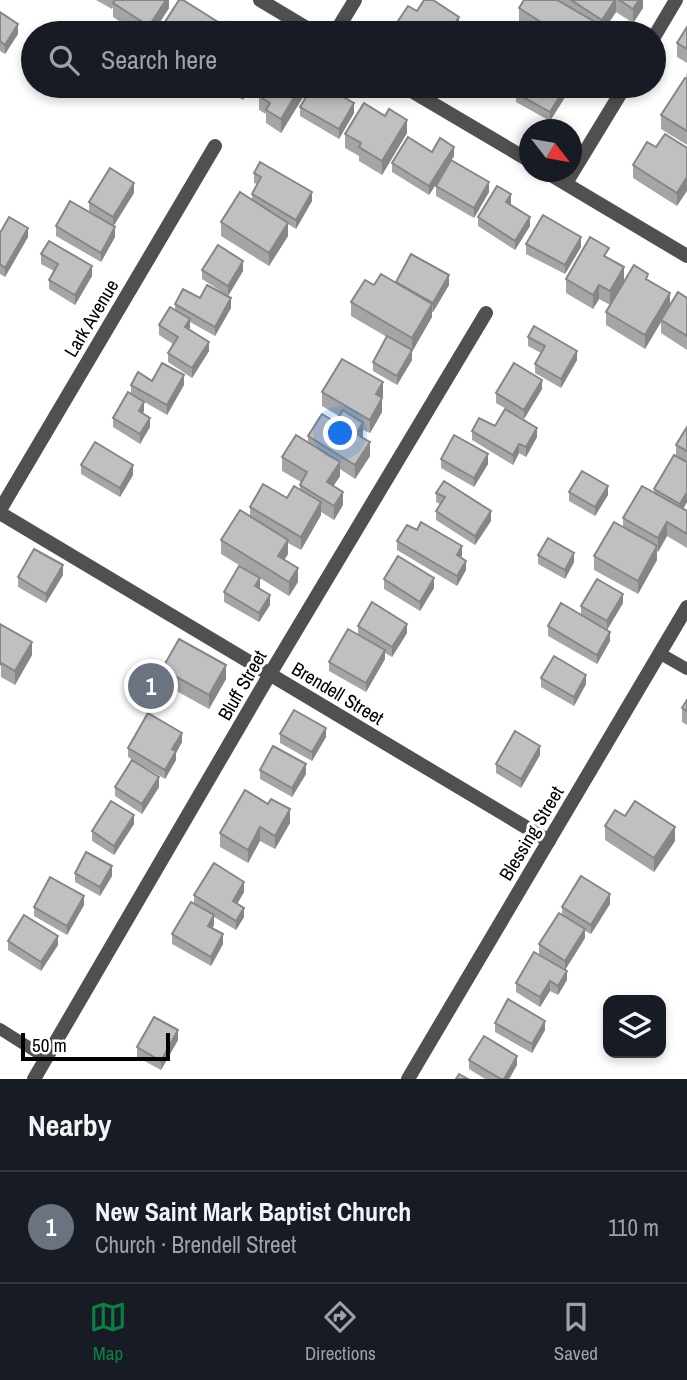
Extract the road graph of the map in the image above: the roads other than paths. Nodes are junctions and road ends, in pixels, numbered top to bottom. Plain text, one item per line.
1 (260, 0) edge
2 (355, 0) edge
3 (676, 0) edge
4 (295, 21) edge
5 (342, 21) edge
6 (664, 21) edge
7 (423, 98) edge
8 (618, 98) edge
9 (215, 146) dead end
10 (519, 155) edge
11 (566, 183) joint
12 (687, 256) edge
13 (486, 313) dead end
14 (0, 511) edge
15 (687, 607) edge
16 (659, 653) junction
17 (687, 669) edge
18 (270, 674) junction
19 (549, 841) junction
20 (0, 1029) edge
21 (46, 1058) junction
22 (34, 1079) edge
23 (408, 1079) edge

1 - 4 street
2 - 5 street
3 - 6 street
7 - 10 street
8 - 11 street
9 - 14 street, Lark Avenue
11 - 12 street
13 - 18 street, Bluff Street
14 - 18 street, Brendell Street
15 - 16 street, Blessing Street
16 - 17 lane
16 - 19 street, Blessing Street
18 - 19 street, Brendell Street
18 - 21 street, Bluff Street
19 - 23 street, Blessing Street
20 - 21 lane
21 - 22 street, Bluff Street

